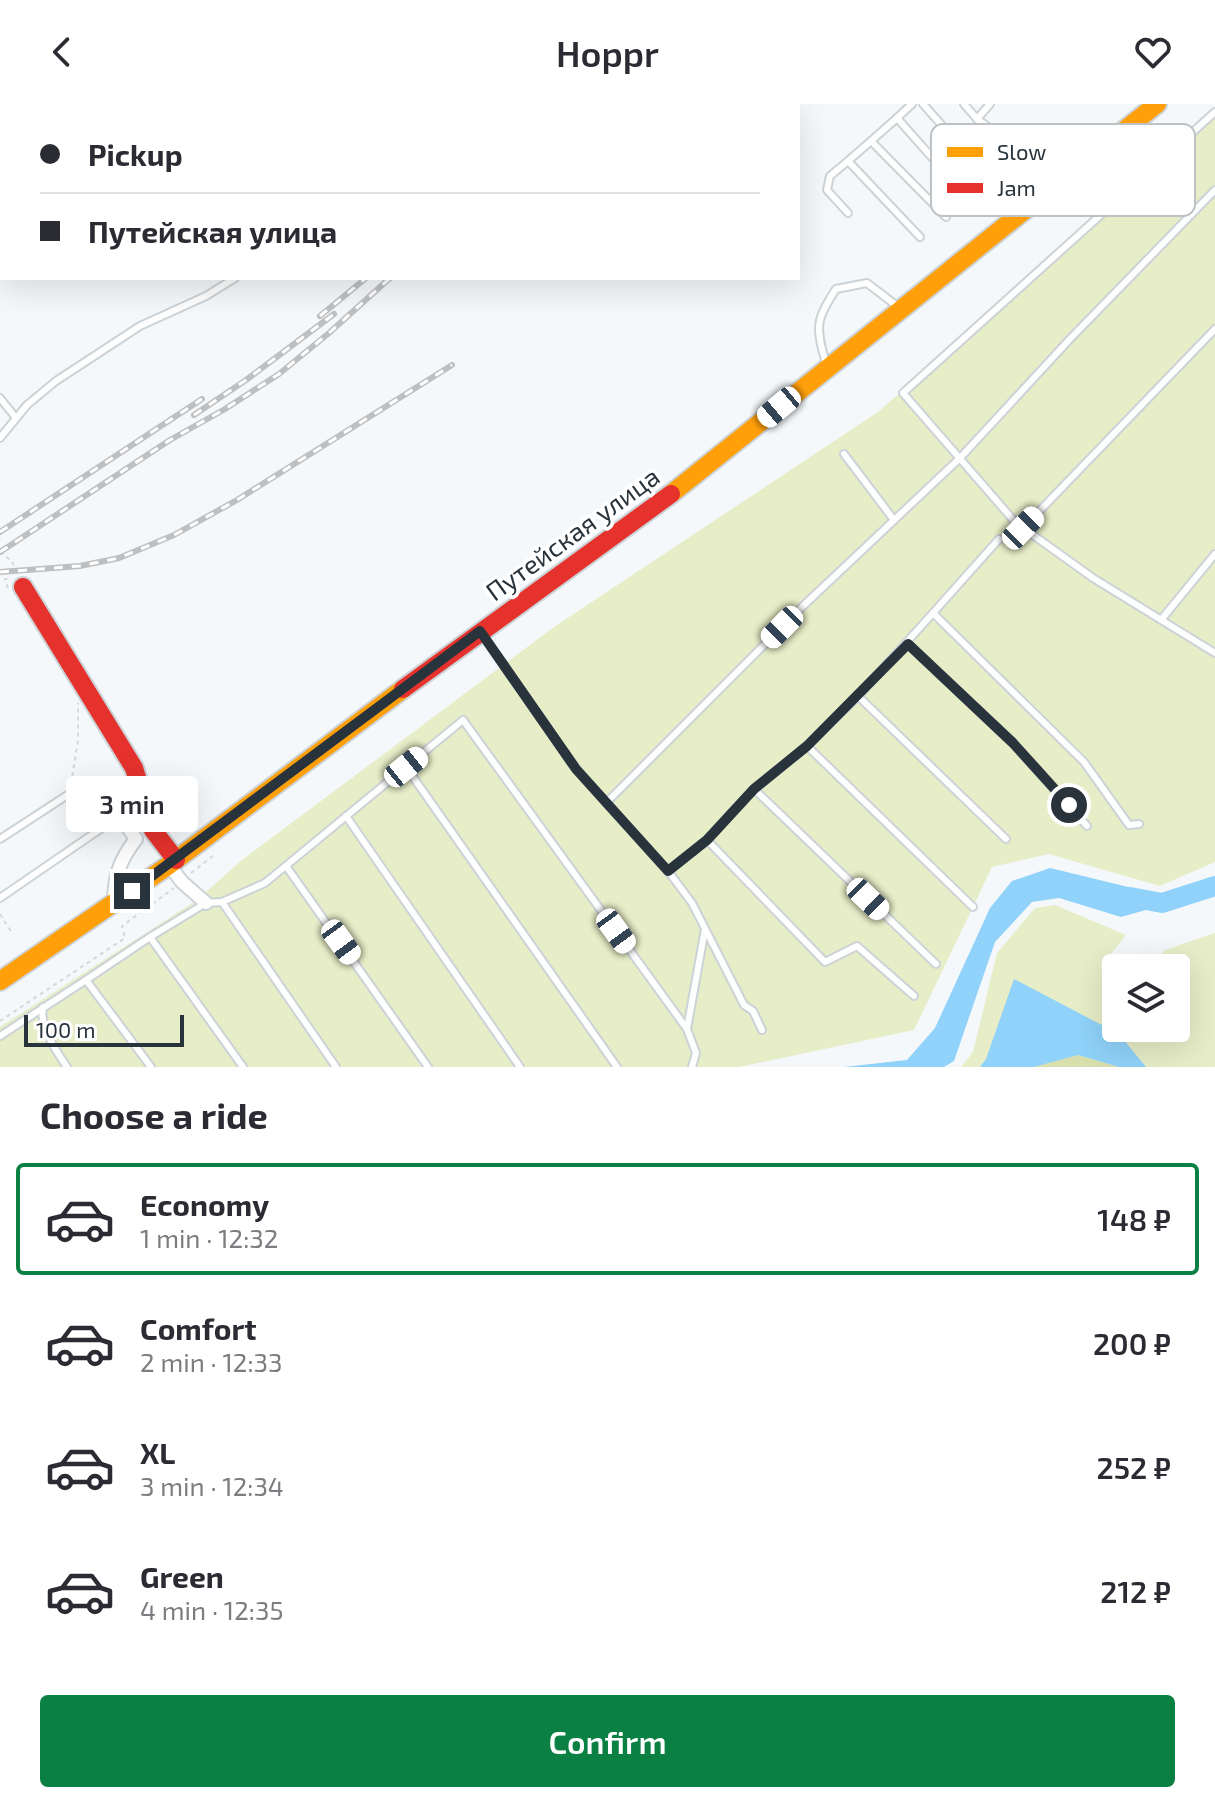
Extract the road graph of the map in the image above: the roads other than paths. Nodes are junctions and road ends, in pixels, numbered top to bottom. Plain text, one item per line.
1 (923, 104) edge
2 (964, 104) edge
3 (990, 104) edge
4 (1157, 104) edge
5 (907, 106) edge
6 (1215, 112) edge
7 (897, 118) junction
8 (977, 119) junction
9 (941, 124) edge
10 (984, 124) edge
11 (1131, 124) edge
12 (1195, 130) edge
13 (871, 141) junction
14 (931, 156) edge
15 (848, 161) junction
16 (1215, 190) edge
17 (931, 202) edge
18 (1195, 211) edge
19 (848, 213) dead end
20 (1015, 216) edge
21 (1100, 216) edge
22 (1190, 216) edge
23 (920, 237) dead end
24 (232, 280) edge
25 (900, 308) junction
26 (1215, 329) edge
27 (827, 367) junction
28 (0, 398) edge
29 (16, 418) junction
30 (0, 438) edge
31 (844, 454) dead end
32 (960, 458) junction
33 (894, 520) junction
34 (1023, 528) junction
35 (999, 539) dead end
36 (1215, 554) edge
37 (18, 585) road end
38 (933, 613) junction
39 (1161, 620) junction
40 (480, 631) junction
41 (908, 644) junction
42 (1215, 653) edge
43 (858, 696) junction
44 (807, 746) junction
45 (406, 767) junction
46 (134, 768) junction
47 (754, 789) junction
48 (606, 803) junction
49 (120, 816) junction
50 (346, 816) junction
51 (1139, 824) dead end
52 (1087, 826) dead end
53 (153, 830) junction
54 (96, 832) junction
55 (0, 839) edge
56 (136, 839) junction
57 (1006, 839) dead end
58 (707, 840) junction
59 (172, 863) junction
60 (286, 866) junction
61 (668, 871) junction
62 (0, 898) edge
63 (222, 902) junction
64 (206, 903) junction
65 (114, 904) junction
66 (973, 907) dead end
67 (705, 929) junction
68 (150, 937) junction
69 (936, 964) dead end
70 (86, 980) junction
71 (0, 981) edge
72 (914, 996) dead end
73 (43, 1007) junction
74 (687, 1029) junction
75 (762, 1030) dead end
76 (0, 1036) edge
77 (67, 1067) edge
78 (151, 1067) edge
79 (243, 1067) edge
80 (336, 1067) edge
81 (428, 1067) edge
82 (520, 1067) edge
83 (617, 1067) edge
84 (692, 1067) edge

1 - 9 lane
2 - 8 lane
3 - 8 lane
4 - 11 main road, Путейская улица
5 - 7 lane
6 - 12 lane
7 - 13 lane
7 - 14 lane
8 - 10 lane
13 - 15 lane
13 - 17 lane
15 - 19 lane
15 - 23 lane
16 - 18 lane
20 - 25 main road, Путейская улица
21 - 32 lane
22 - 32 lane
24 - 29 lane
25 - 27 main road, Путейская улица
25 - 27 lane
26 - 34 lane
27 - 40 main road, Путейская улица
28 - 29 lane
29 - 30 lane
31 - 33 lane
32 - 33 lane
32 - 34 lane
33 - 48 lane
34 - 39 lane
35 - 38 lane
36 - 39 lane
37 - 46 main road
38 - 41 lane
38 - 51 lane
39 - 42 lane
40 - 48 lane
40 - 59 main road, Путейская улица
41 - 43 lane
41 - 52 lane
43 - 44 lane
43 - 57 lane
44 - 47 lane
44 - 66 lane
45 - 50 lane
45 - 74 lane
45 - 83 lane
46 - 49 lane
46 - 53 main road
47 - 58 lane
47 - 69 lane
48 - 61 lane
49 - 54 lane
49 - 56 street
50 - 60 lane
50 - 82 lane
53 - 56 street
53 - 59 main road
54 - 55 lane
54 - 62 lane
56 - 65 street
58 - 61 lane
58 - 72 lane
59 - 64 street
59 - 65 main road, Путейская улица
60 - 63 lane
60 - 81 lane
61 - 67 lane
63 - 64 lane
63 - 80 lane
64 - 68 lane
65 - 71 main road, Путейская улица
67 - 74 lane
67 - 75 lane
68 - 70 lane
68 - 79 lane
70 - 73 lane
70 - 78 lane
73 - 76 lane
73 - 77 lane
74 - 84 lane

